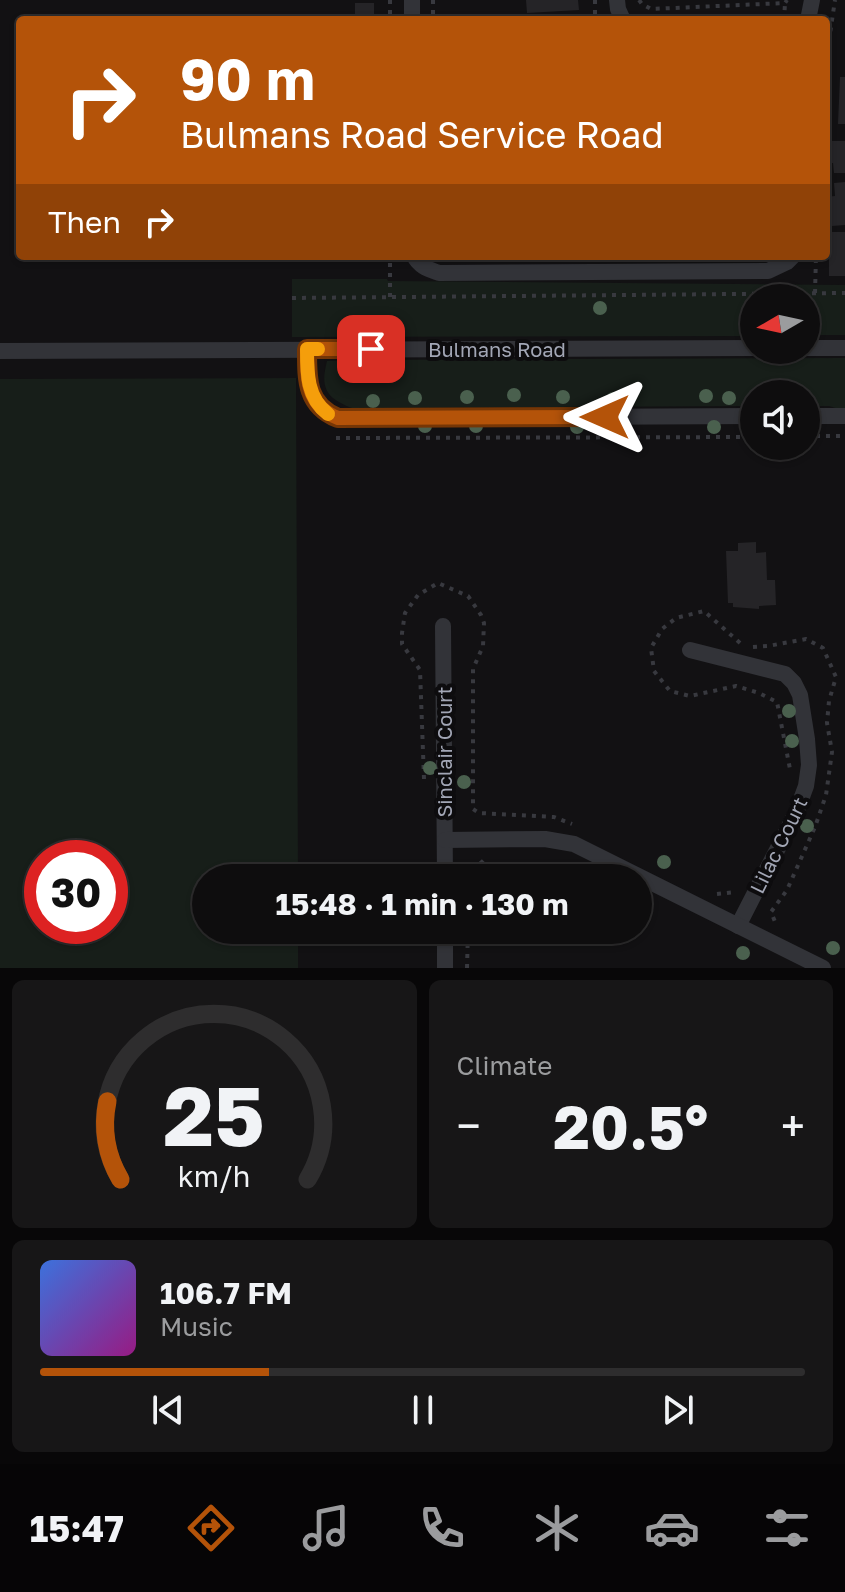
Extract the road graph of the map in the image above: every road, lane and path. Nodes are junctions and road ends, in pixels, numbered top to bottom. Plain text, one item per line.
1 (639, 0) edge
2 (835, 0) edge
3 (786, 1) edge
4 (830, 34) edge
5 (390, 260) edge
6 (416, 260) edge
7 (789, 260) edge
8 (816, 260) edge
9 (815, 284) edge
10 (820, 293) edge
11 (845, 293) edge
12 (740, 294) edge
13 (390, 297) junction
14 (292, 298) dead end
15 (740, 348) edge
16 (820, 348) edge
17 (845, 348) edge
18 (307, 349) junction
19 (0, 351) edge
20 (740, 416) edge
21 (820, 416) edge
22 (845, 416) edge
23 (820, 436) edge
24 (845, 436) edge
25 (740, 437) edge
26 (336, 438) dead end
27 (443, 626) dead end
28 (690, 650) dead end
29 (791, 776) dead end
30 (425, 788) dead end
31 (578, 827) dead end
32 (445, 840) junction
33 (497, 856) dead end
34 (445, 864) edge
35 (479, 864) edge
36 (739, 885) dead end
37 (706, 889) dead end
38 (738, 926) junction
39 (787, 930) dead end
40 (445, 944) edge
41 (468, 944) edge
42 (445, 968) edge
43 (467, 968) edge
44 (823, 968) edge

1 - 3 path
2 - 4 path
5 - 13 path
6 - 7 street
8 - 9 path
10 - 11 path
12 - 13 path
13 - 14 path
15 - 18 street, Bulmans Road
16 - 17 street
18 - 19 street, Bulmans Road
18 - 20 street
21 - 22 street
23 - 24 path
25 - 26 path
27 - 32 street, Sinclair Court
28 - 38 street, Lilac Court
29 - 39 path
30 - 31 path
32 - 34 street, Sinclair Court
32 - 38 street
33 - 35 path
36 - 37 path
38 - 44 street
40 - 42 street
41 - 43 path

